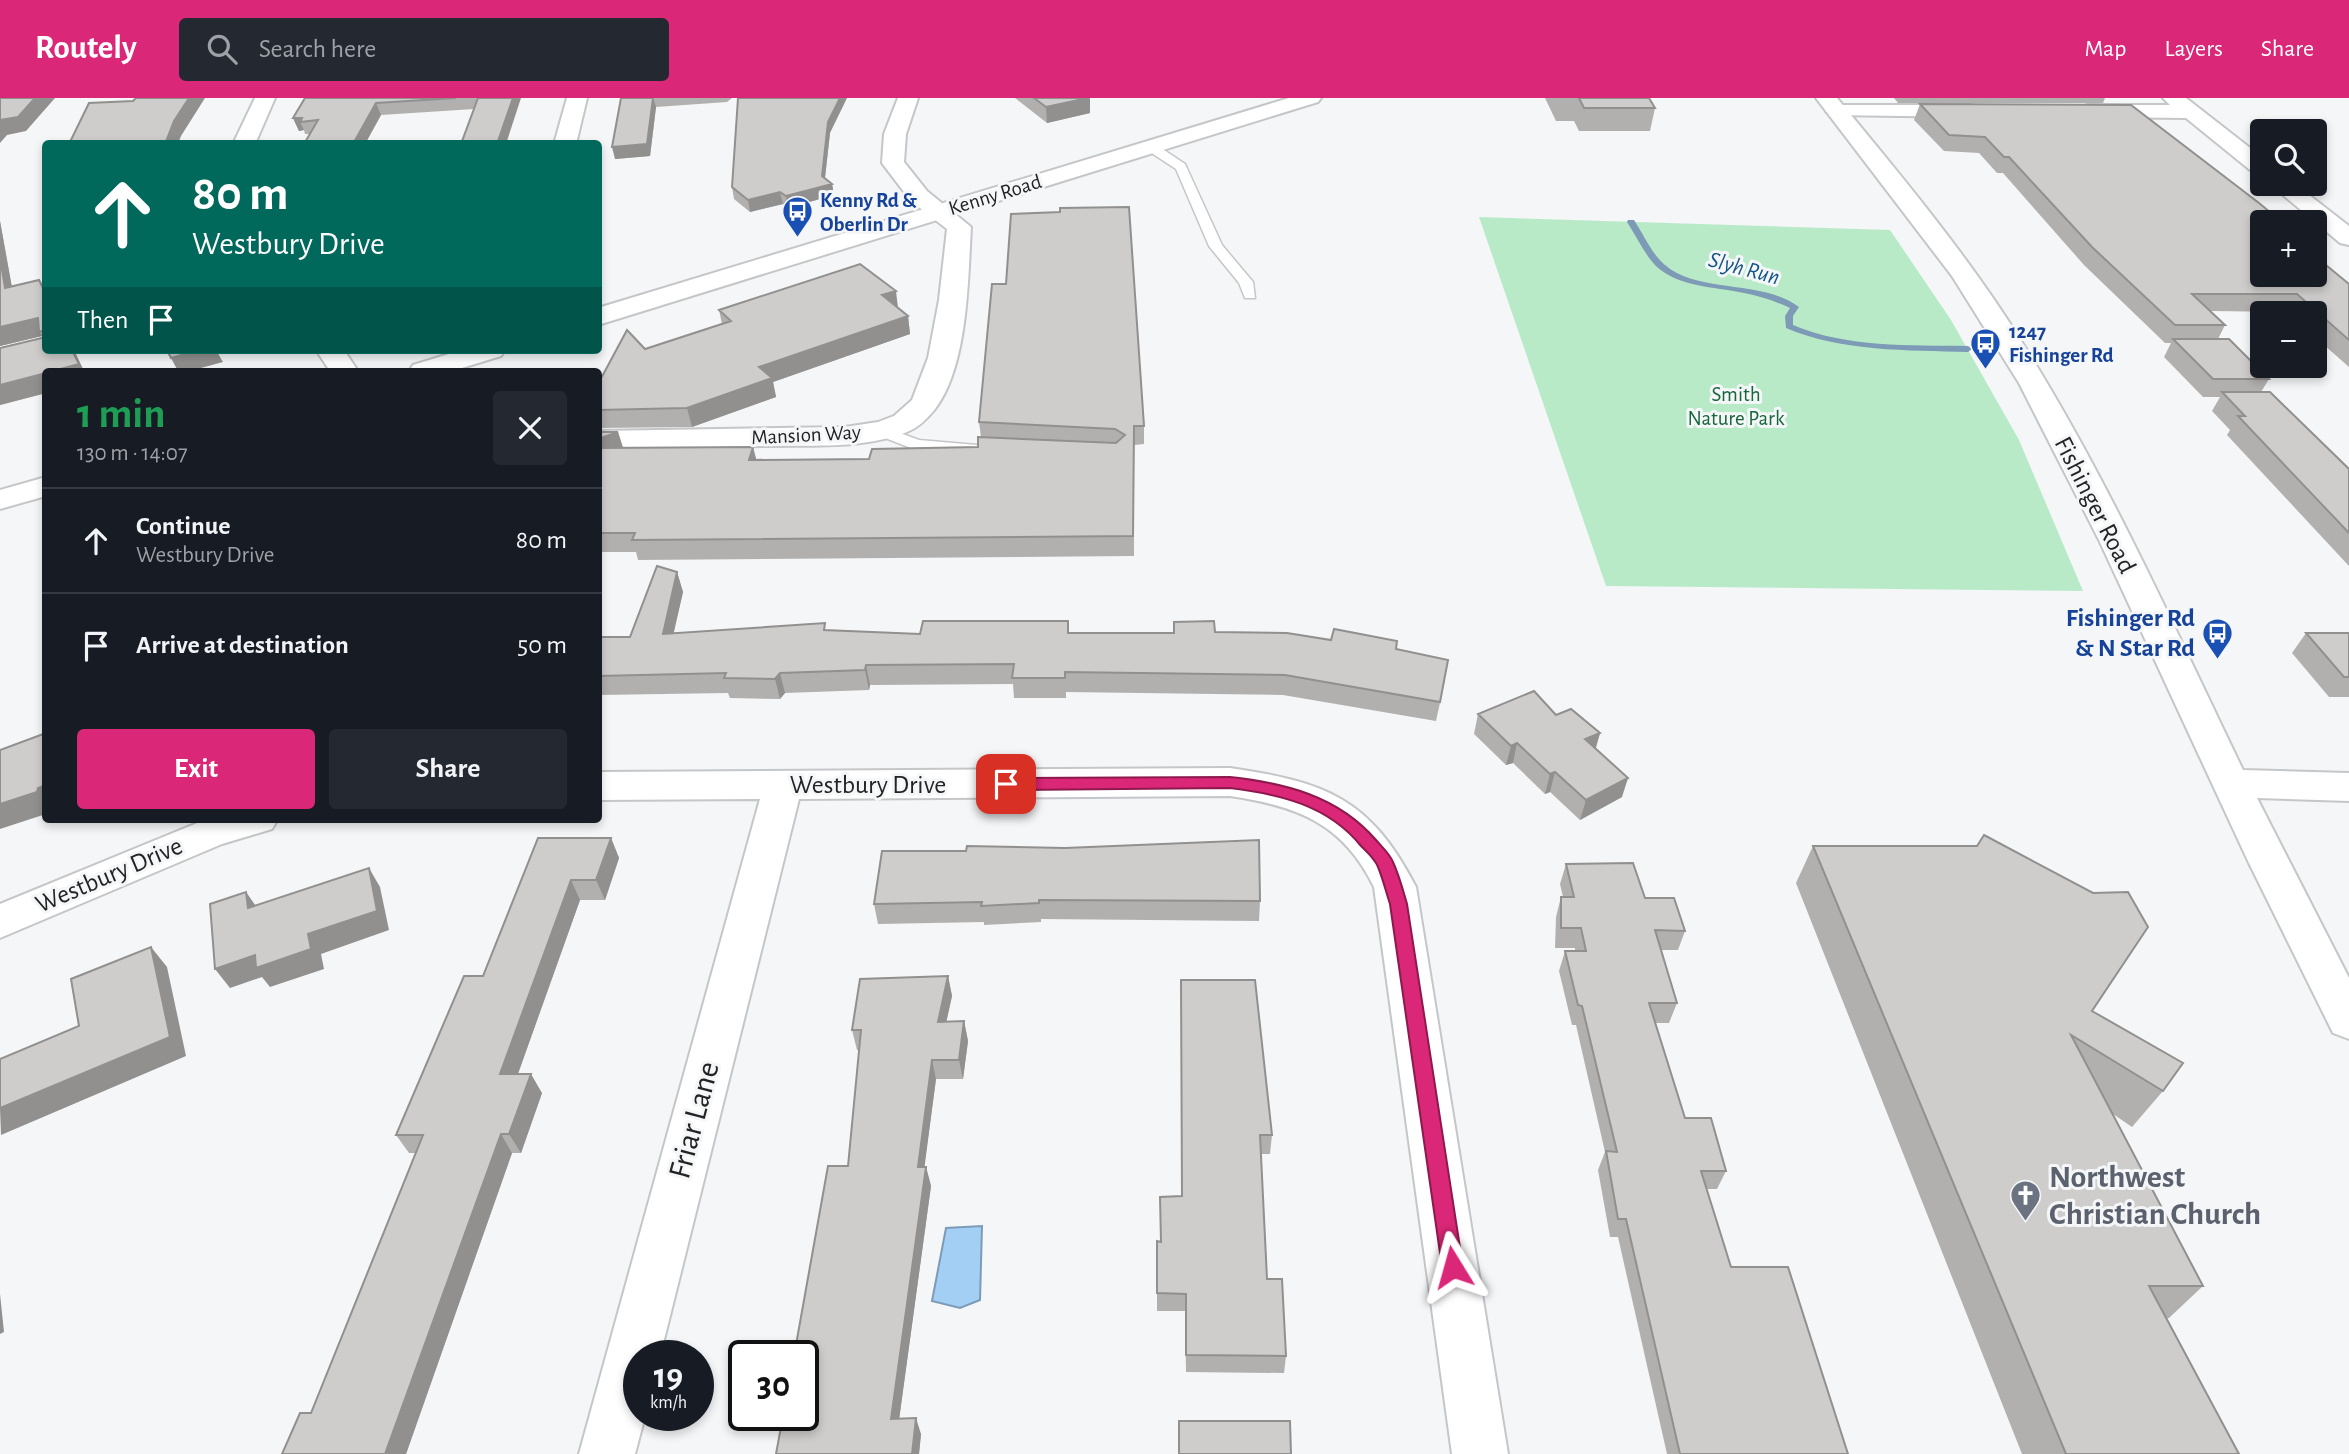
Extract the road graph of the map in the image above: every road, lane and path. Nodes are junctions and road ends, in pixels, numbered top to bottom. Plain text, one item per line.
1 (265, 98) edge
2 (577, 98) edge
3 (908, 98) edge
4 (1311, 98) edge
5 (1831, 104) edge
6 (2181, 105) edge
7 (1986, 111) edge
8 (2067, 111) edge
9 (246, 140) edge
10 (566, 140) edge
11 (1151, 147) junction
12 (2250, 159) edge
13 (2296, 196) edge
14 (940, 212) junction
15 (2349, 238) edge
16 (1250, 295) dead end
17 (602, 316) edge
18 (478, 354) edge
19 (433, 368) edge
20 (881, 431) junction
21 (602, 440) edge
22 (999, 451) edge
23 (42, 487) edge
24 (0, 500) edge
25 (2231, 783) junction
26 (602, 786) edge
27 (783, 786) junction
28 (2349, 787) edge
29 (244, 823) edge
30 (0, 922) edge
31 (2349, 1020) edge
32 (607, 1454) edge
33 (1480, 1454) edge

1 - 9 street
2 - 10 street
3 - 14 street
4 - 11 street, Kenny Road
5 - 7 street
5 - 25 street, Fishinger Road
6 - 8 street
6 - 12 street
11 - 14 street, Kenny Road
11 - 16 lane
13 - 15 street
14 - 17 street, Kenny Road
14 - 20 street, Mansion Way
18 - 19 street
20 - 21 street, Mansion Way
20 - 22 lane
23 - 24 street
25 - 28 street
25 - 31 street, Fishinger Road
26 - 27 street, Westbury Drive
27 - 32 street, Friar Lane
27 - 33 street, Westbury Drive
29 - 30 street, Westbury Drive

